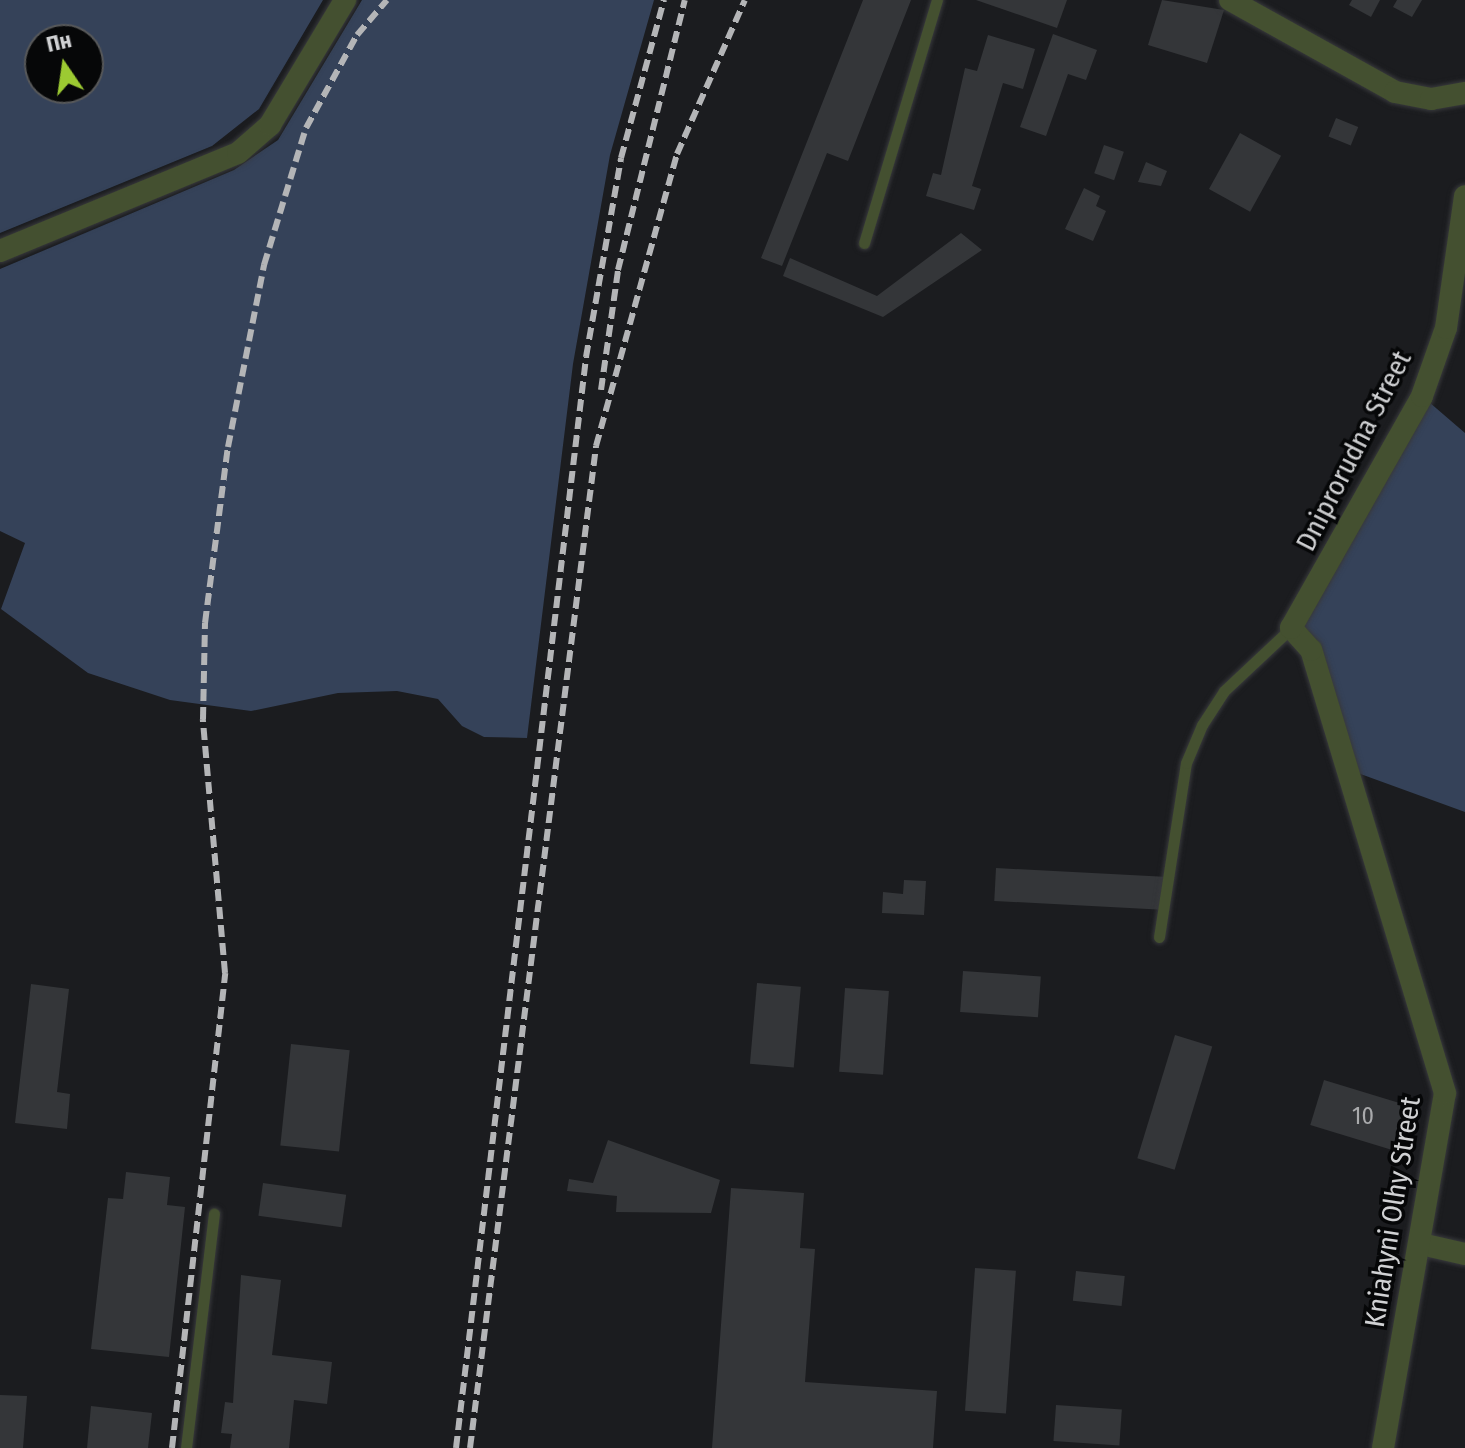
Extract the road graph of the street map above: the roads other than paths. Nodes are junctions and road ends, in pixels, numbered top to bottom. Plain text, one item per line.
1 (345, 0) edge
2 (937, 0) edge
3 (1230, 0) edge
4 (1465, 93) edge
5 (1465, 196) edge
6 (864, 243) dead end
7 (0, 251) edge
8 (1291, 628) junction
9 (1159, 937) dead end
10 (214, 1214) dead end
11 (1421, 1244) junction
12 (1465, 1254) edge
13 (186, 1448) edge
14 (1383, 1448) edge

1 - 7 street
2 - 6 lane
3 - 4 street
5 - 8 street, Dniprorudna Street
8 - 9 lane
8 - 11 street, Kniahyni Olhy Street
10 - 13 lane
11 - 12 street
11 - 14 street, Kniahyni Olhy Street

